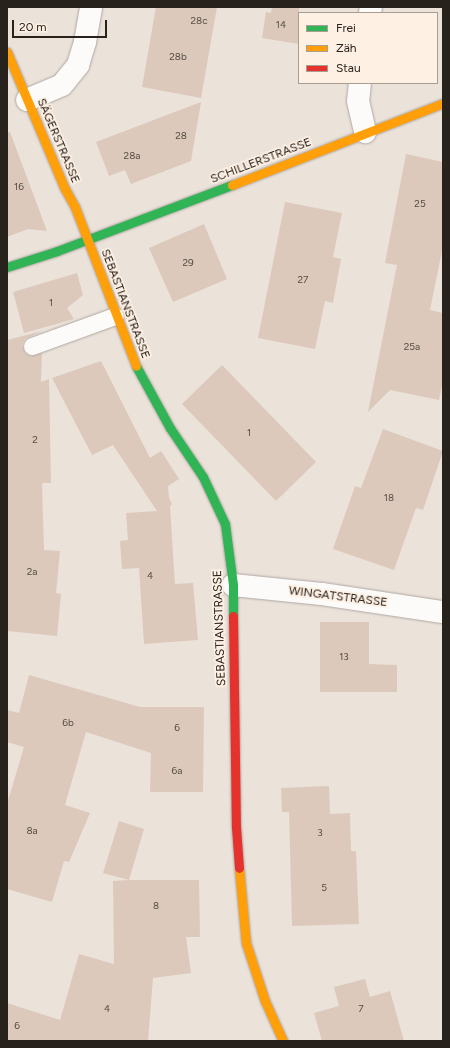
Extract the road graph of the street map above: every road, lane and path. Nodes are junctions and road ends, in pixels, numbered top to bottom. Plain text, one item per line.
1 (91, 7) edge
2 (7, 52) edge
3 (360, 84) edge
4 (27, 100) junction
5 (443, 103) edge
6 (365, 132) junction
7 (87, 240) junction
8 (7, 267) edge
9 (115, 316) junction
10 (32, 346) dead end
11 (233, 585) junction
12 (443, 612) edge
13 (283, 1041) edge

1 - 4 street
2 - 4 street, SÄGERSTRASSE
3 - 6 street
4 - 7 street, SÄGERSTRASSE
5 - 6 street, SCHILLERSTRASSE
6 - 7 street, SCHILLERSTRASSE
7 - 8 street, SCHILLERSTRASSE
7 - 9 street, SEBASTIANSTRASSE
9 - 10 lane
9 - 11 street, SEBASTIANSTRASSE
11 - 12 street, WINGATSTRASSE
11 - 13 street, SEBASTIANSTRASSE

